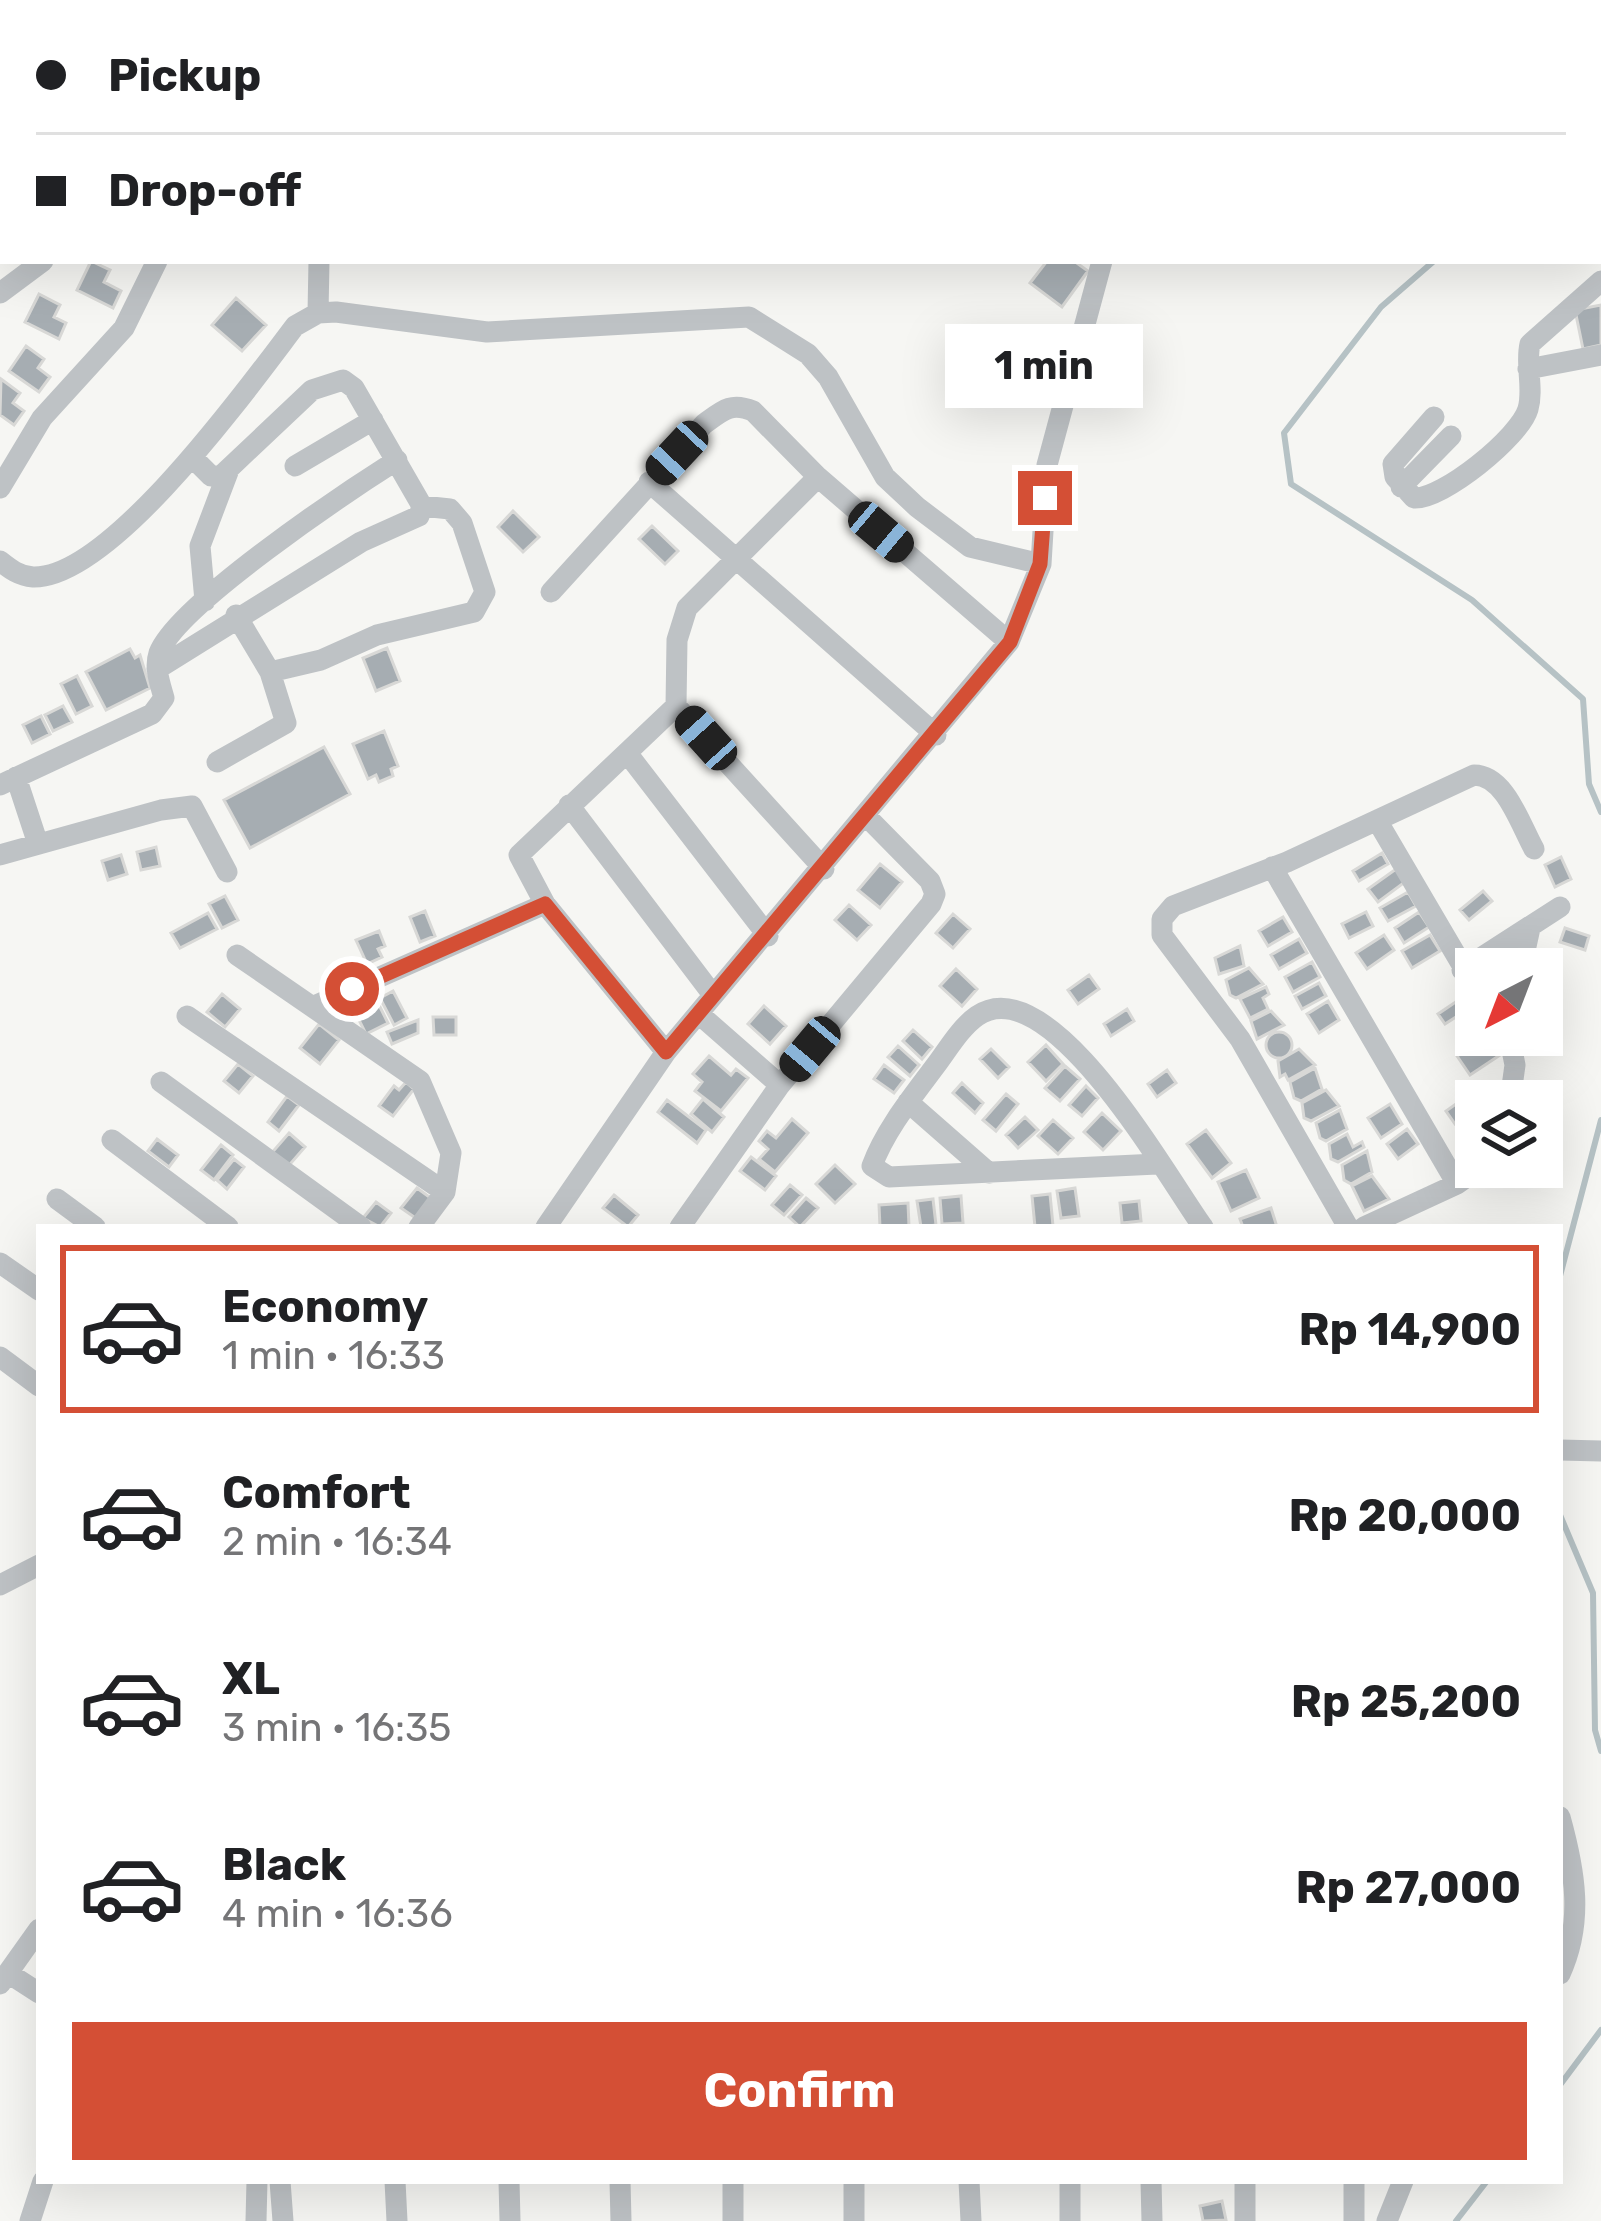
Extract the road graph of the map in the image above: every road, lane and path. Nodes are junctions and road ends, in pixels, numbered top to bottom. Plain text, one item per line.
1 (39, 264) edge
2 (156, 264) edge
3 (319, 264) edge
4 (1101, 264) edge
5 (1601, 281) edge
6 (0, 293) edge
7 (318, 313) junction
8 (1601, 355) edge
9 (1528, 369) junction
10 (373, 421) junction
11 (194, 459) junction
12 (397, 460) junction
13 (295, 466) dead end
14 (229, 472) junction
15 (818, 477) junction
16 (649, 482) junction
17 (1401, 487) junction
18 (0, 488) edge
19 (422, 506) junction
20 (737, 558) junction
21 (0, 561) edge
22 (1040, 564) junction
23 (551, 592) dead end
24 (206, 601) junction
25 (236, 615) junction
26 (1010, 642) junction
27 (157, 669) junction
28 (271, 672) junction
29 (676, 706) junction
30 (936, 735) junction
31 (627, 753) junction
32 (217, 762) dead end
33 (8, 781) edge
34 (568, 805) junction
35 (867, 817) junction
36 (1378, 822) junction
37 (38, 844) junction
38 (1534, 849) dead end
39 (0, 855) edge
40 (1272, 867) junction
41 (824, 869) junction
42 (227, 872) dead end
43 (545, 904) junction
44 (1560, 907) dead end
45 (1530, 928) junction
46 (768, 936) junction
47 (1498, 948) edge
48 (1526, 948) edge
49 (237, 955) dead end
50 (1455, 958) edge
51 (713, 995) junction
52 (314, 1006) junction
53 (699, 1014) junction
54 (187, 1016) dead end
55 (666, 1052) junction
56 (161, 1082) dead end
57 (780, 1085) junction
58 (908, 1102) junction
59 (112, 1140) dead end
60 (1157, 1164) junction
61 (989, 1173) junction
62 (1455, 1181) edge
63 (1455, 1185) edge
64 (445, 1192) junction
65 (57, 1199) dead end
66 (1393, 1221) edge
67 (91, 1224) edge
68 (224, 1224) edge
69 (357, 1224) edge
70 (421, 1224) edge
71 (548, 1224) edge
72 (682, 1224) edge
73 (1201, 1224) edge
74 (1346, 1224) edge
75 (1, 1263) edge
76 (36, 1288) edge
77 (0, 1358) edge
78 (36, 1384) edge
79 (1568, 1449) edge
80 (1601, 1451) edge
81 (36, 1567) edge
82 (0, 1585) edge
83 (1563, 1832) edge
84 (36, 1933) edge
85 (1563, 1968) edge
86 (4, 1978) edge
87 (36, 1992) edge
88 (43, 2184) edge
89 (269, 2184) edge
90 (271, 2184) edge
91 (395, 2184) edge
92 (509, 2184) edge
93 (620, 2184) edge
94 (733, 2184) edge
95 (854, 2184) edge
96 (969, 2184) edge
97 (1070, 2184) edge
98 (1151, 2184) edge
99 (1246, 2184) edge
100 (1354, 2184) edge
101 (1402, 2184) edge
102 (30, 2221) edge
103 (256, 2221) edge
104 (283, 2221) edge
105 (397, 2221) edge
106 (510, 2221) edge
107 (621, 2221) edge
108 (733, 2221) edge
109 (854, 2221) edge
110 (971, 2221) edge
111 (1070, 2221) edge
112 (1152, 2221) edge
113 (1245, 2221) edge
114 (1354, 2221) edge
115 (1387, 2221) edge

1 - 6 street
2 - 18 street
3 - 7 street
4 - 22 street
5 - 9 street
7 - 11 street
7 - 22 street
8 - 9 street
9 - 17 street
10 - 12 street
10 - 13 street
10 - 14 street
11 - 14 street
11 - 21 street
12 - 19 street
12 - 24 street
14 - 24 street
15 - 16 street
15 - 20 street
15 - 26 street
16 - 20 street
16 - 23 street
17 - 17 street
19 - 25 street
19 - 28 street
20 - 29 street
20 - 30 street
22 - 26 street
24 - 27 street
25 - 27 street
25 - 28 street
26 - 30 street
27 - 33 street
28 - 32 street
29 - 31 street
29 - 41 street
30 - 35 street
31 - 34 street
31 - 46 street
33 - 37 street
34 - 43 street
34 - 51 street
35 - 41 street
35 - 57 street
36 - 38 street
36 - 40 street
36 - 50 street
37 - 39 street
37 - 42 street
40 - 62 street
40 - 74 street
41 - 46 street
43 - 52 street
43 - 55 street
44 - 45 street
45 - 47 street
45 - 48 street
46 - 51 street
49 - 52 street
51 - 53 street
52 - 64 street
53 - 55 street
53 - 57 street
54 - 64 street
55 - 71 street
56 - 69 street
57 - 72 street
58 - 60 street
58 - 61 street
58 - 61 street
59 - 68 street
60 - 61 street
60 - 73 street
63 - 66 street
64 - 70 street
65 - 67 street
75 - 76 street
77 - 78 street
79 - 80 street
81 - 82 street
83 - 85 street
84 - 86 street
86 - 87 street
88 - 102 street
89 - 103 street
90 - 104 street
91 - 105 street
92 - 106 street
93 - 107 street
94 - 108 street
95 - 109 street
96 - 110 street
97 - 111 street
98 - 112 street
99 - 113 street
100 - 114 street
101 - 115 street

